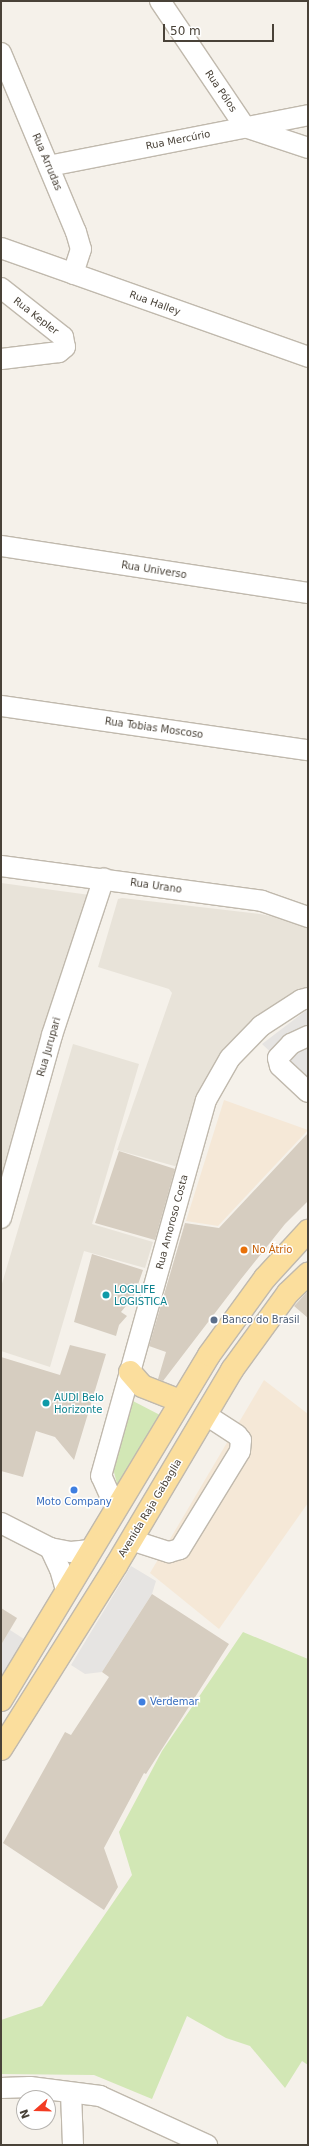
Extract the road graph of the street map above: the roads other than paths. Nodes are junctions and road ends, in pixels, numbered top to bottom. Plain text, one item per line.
1 (160, 1) edge
2 (1, 53) edge
3 (308, 115) edge
4 (245, 127) junction
5 (308, 148) edge
6 (49, 166) junction
7 (1, 248) edge
8 (73, 274) junction
9 (1, 288) edge
10 (308, 357) edge
11 (1, 359) edge
12 (1, 546) edge
13 (305, 595) edge
14 (1, 706) edge
15 (308, 750) edge
16 (1, 866) edge
17 (104, 878) junction
18 (308, 917) edge
19 (308, 998) edge
20 (308, 1036) edge
21 (308, 1092) edge
22 (1, 1218) edge
23 (308, 1231) edge
24 (308, 1274) edge
25 (130, 1372) junction
26 (180, 1401) junction
27 (206, 1415) junction
28 (116, 1509) junction
29 (1, 1523) edge
30 (131, 1540) junction
31 (50, 1548) junction
32 (90, 1550) junction
33 (66, 1590) junction
34 (1, 1700) edge
35 (1, 1749) edge
36 (1, 2088) edge
37 (71, 2093) junction
38 (73, 2145) edge
39 (207, 2145) edge

1 - 4 street, Rua Pólos
2 - 6 street, Rua Arrudas
3 - 4 street, Rua Mercúrio
4 - 5 street
4 - 6 street, Rua Mercúrio
6 - 8 street, Rua Arrudas
7 - 8 street, Rua Halley
8 - 10 street, Rua Halley
9 - 11 street, Rua Kepler
12 - 13 street, Rua Universo
14 - 15 street, Rua Tobias Moscoso
16 - 17 street, Rua Urano
17 - 18 street, Rua Urano
17 - 22 street, Rua Jurupari
19 - 25 street, Rua Amoroso Costa
20 - 21 street
23 - 26 main road
24 - 27 main road, Avenida Raja Gabaglia
25 - 26 main road
25 - 28 street, Rua Amoroso Costa
26 - 28 main road
27 - 30 main road, Avenida Raja Gabaglia
27 - 30 street
28 - 32 main road
29 - 31 street
30 - 35 main road, Avenida Raja Gabaglia
31 - 32 street
31 - 33 street
32 - 33 main road
33 - 34 main road
36 - 37 street
37 - 38 street
37 - 39 street

